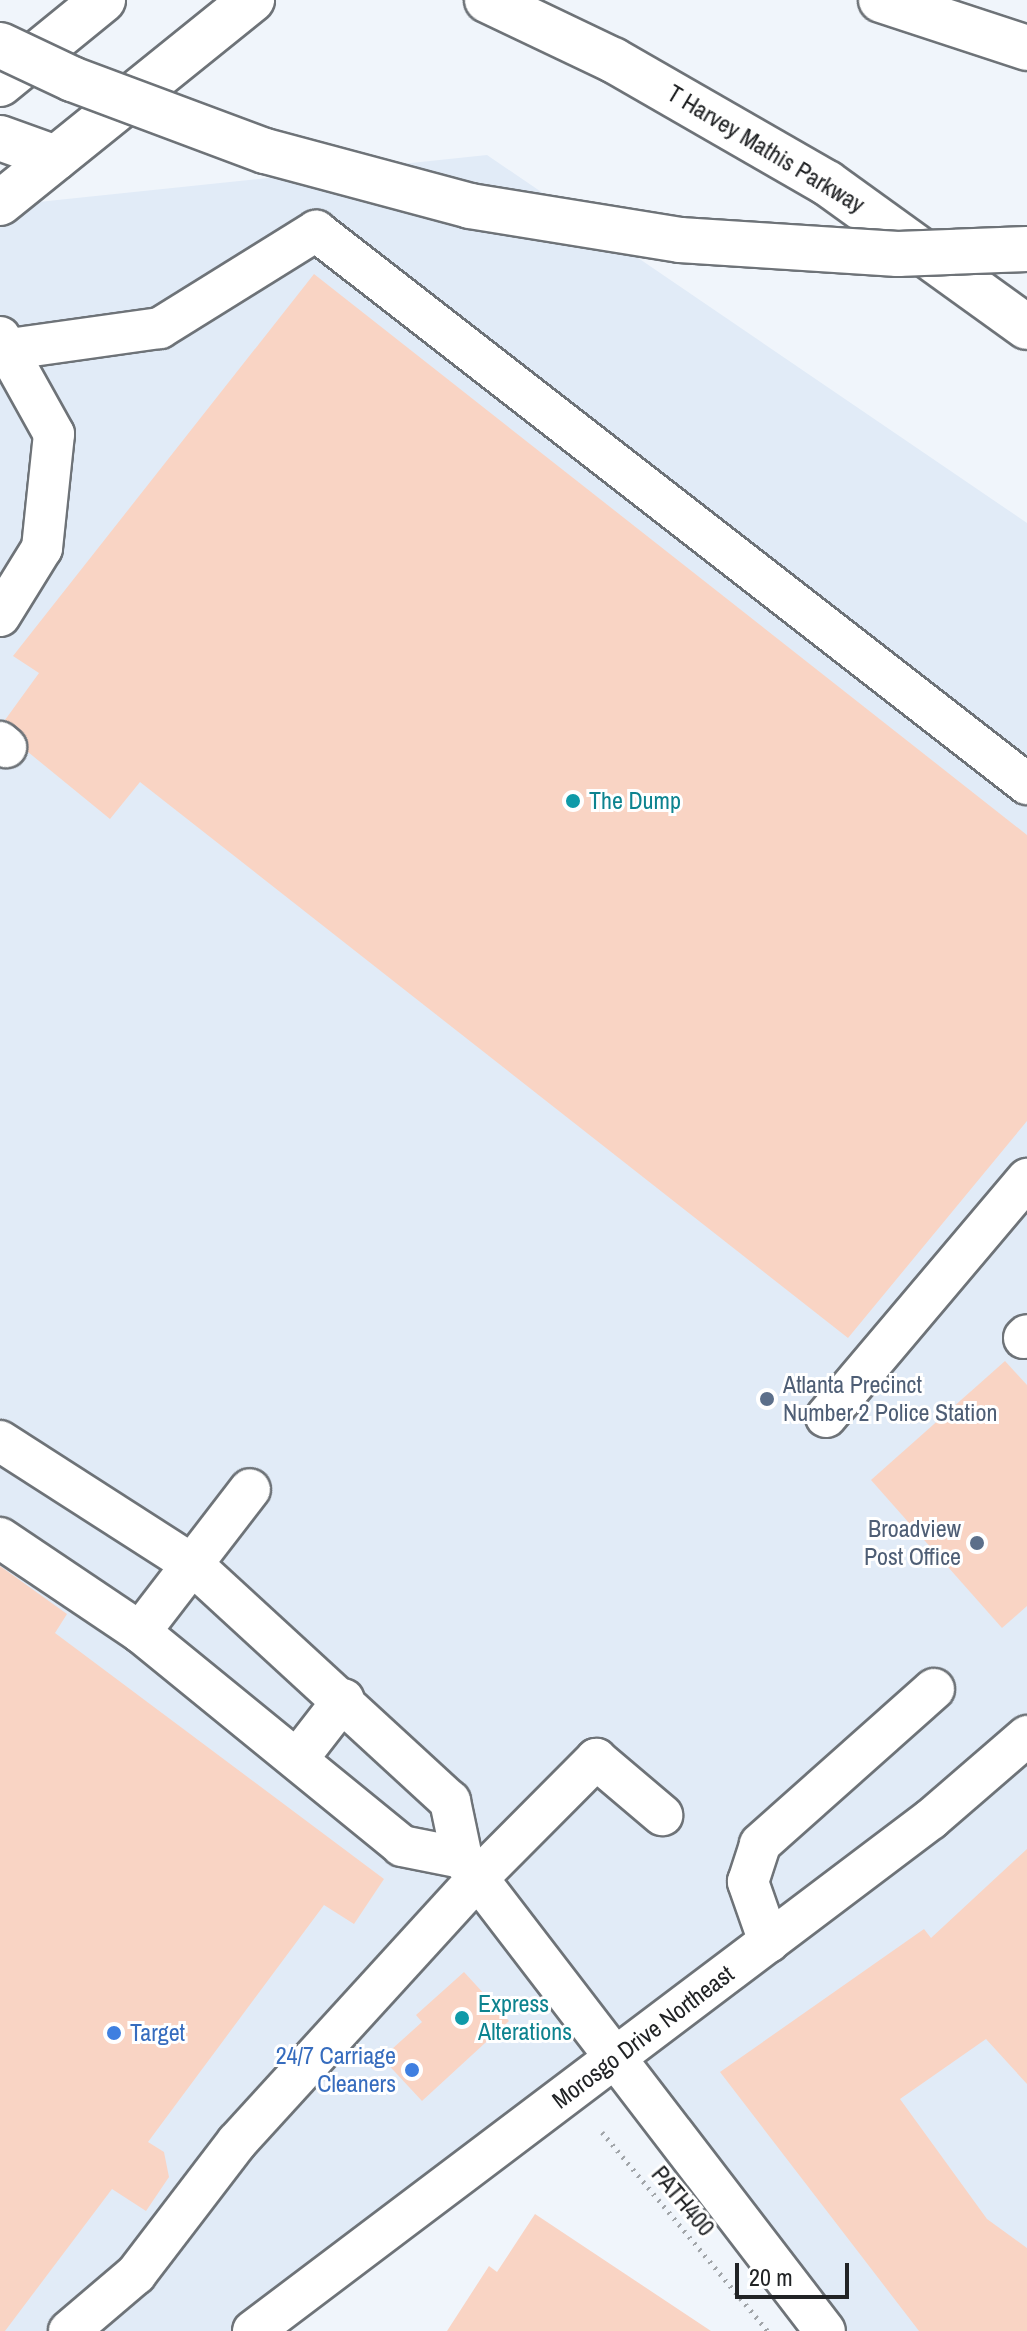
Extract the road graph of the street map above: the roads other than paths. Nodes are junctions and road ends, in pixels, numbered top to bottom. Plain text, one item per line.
1 (103, 0) edge
2 (252, 0) edge
3 (881, 0) edge
4 (501, 6) edge
5 (0, 45) edge
6 (1027, 48) edge
7 (0, 84) edge
8 (0, 138) edge
9 (56, 158) junction
10 (0, 203) edge
11 (1027, 249) edge
12 (1027, 327) edge
13 (5, 343) edge
14 (0, 616) edge
15 (1027, 784) edge
16 (1027, 1179) edge
17 (826, 1417) dead end
18 (0, 1441) edge
19 (250, 1489) dead end
20 (0, 1538) edge
21 (193, 1565) junction
22 (140, 1632) junction
23 (934, 1689) dead end
24 (344, 1699) junction
25 (1027, 1736) edge
26 (299, 1757) junction
27 (662, 1815) dead end
28 (470, 1868) junction
29 (769, 1942) junction
30 (618, 2056) junction
31 (69, 2331) edge
32 (253, 2331) edge
33 (825, 2331) edge

1 - 7 main road
2 - 9 main road
3 - 6 main road
4 - 12 main road, T Harvey Mathis Parkway
5 - 11 main road, bridge
8 - 9 main road
9 - 10 main road
13 - 14 street
13 - 15 street
16 - 17 street
18 - 21 street
19 - 21 street
20 - 22 street
21 - 22 street
21 - 24 street
22 - 26 street
23 - 29 street
24 - 26 street
24 - 28 street
25 - 29 street, Morosgo Drive Northeast
26 - 28 street
27 - 28 street
28 - 30 street
28 - 31 street
29 - 30 street, Morosgo Drive Northeast
30 - 32 street, Morosgo Drive Northeast
30 - 33 street

